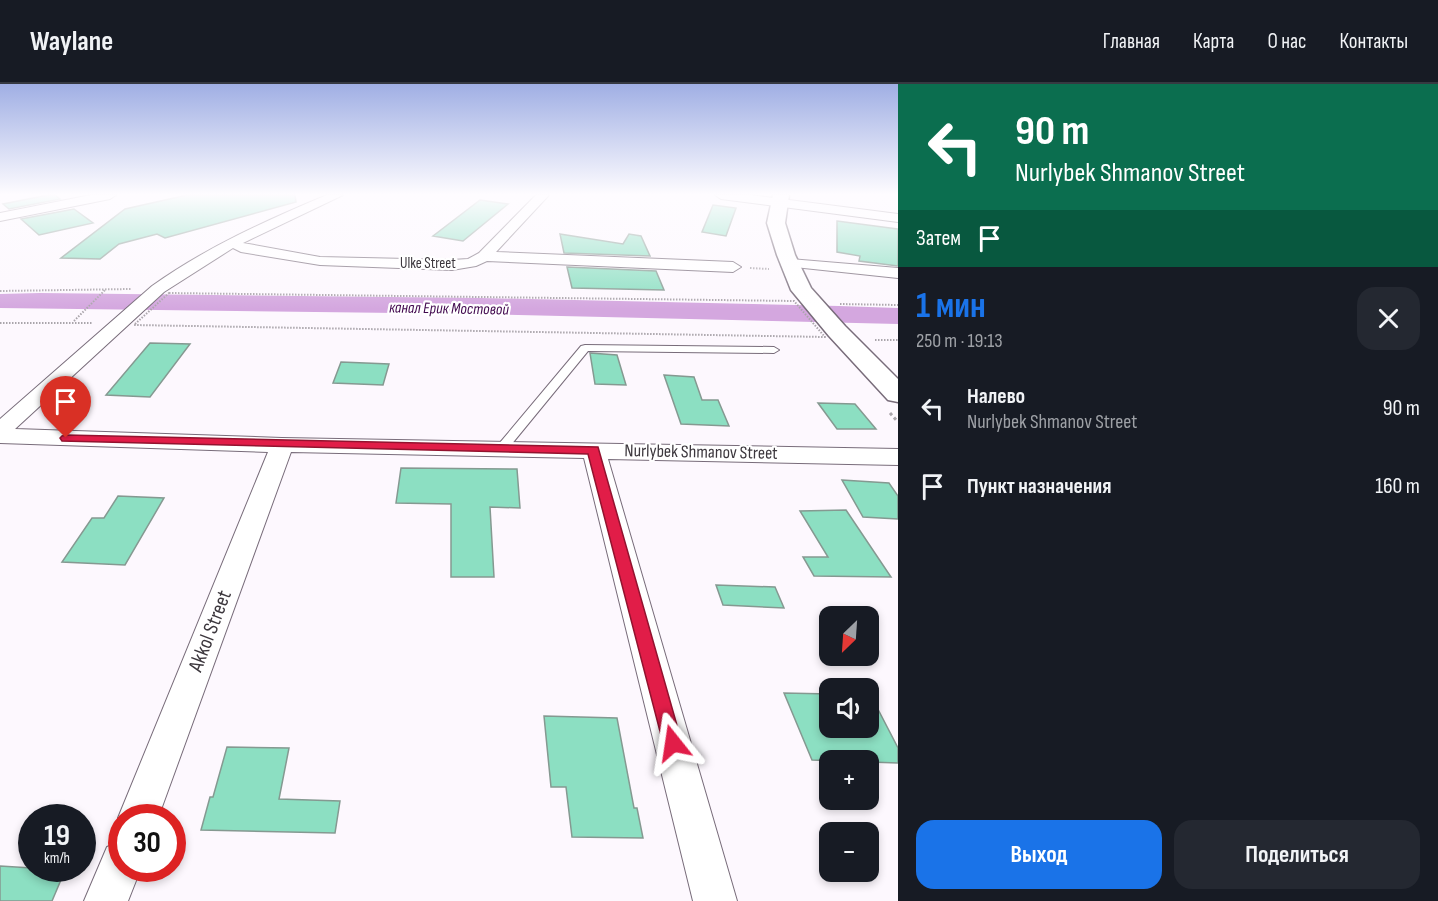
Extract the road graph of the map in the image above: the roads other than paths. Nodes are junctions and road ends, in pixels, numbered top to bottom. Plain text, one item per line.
1 (251, 233) edge
2 (506, 233) edge
3 (777, 233) edge
4 (233, 241) junction
5 (484, 256) junction
6 (782, 266) junction
7 (734, 267) road end
8 (898, 273) edge
9 (774, 350) dead end
10 (898, 394) edge
11 (0, 431) edge
12 (0, 436) edge
13 (282, 445) junction
14 (502, 448) junction
15 (594, 450) junction
16 (898, 457) edge
17 (143, 804) edge
18 (114, 882) edge
19 (106, 901) edge
20 (715, 901) edge

1 - 4 street
2 - 5 street
3 - 6 main road
4 - 5 street, Ulke Street
4 - 11 street
5 - 7 street, Ulke Street
6 - 8 street
6 - 10 main road
9 - 14 lane
12 - 13 street, Nurlybek Shmanov Street
13 - 14 street, Nurlybek Shmanov Street
13 - 17 street, Akkol Street
14 - 15 street, Nurlybek Shmanov Street
15 - 16 street, Nurlybek Shmanov Street
15 - 20 street
18 - 19 street

